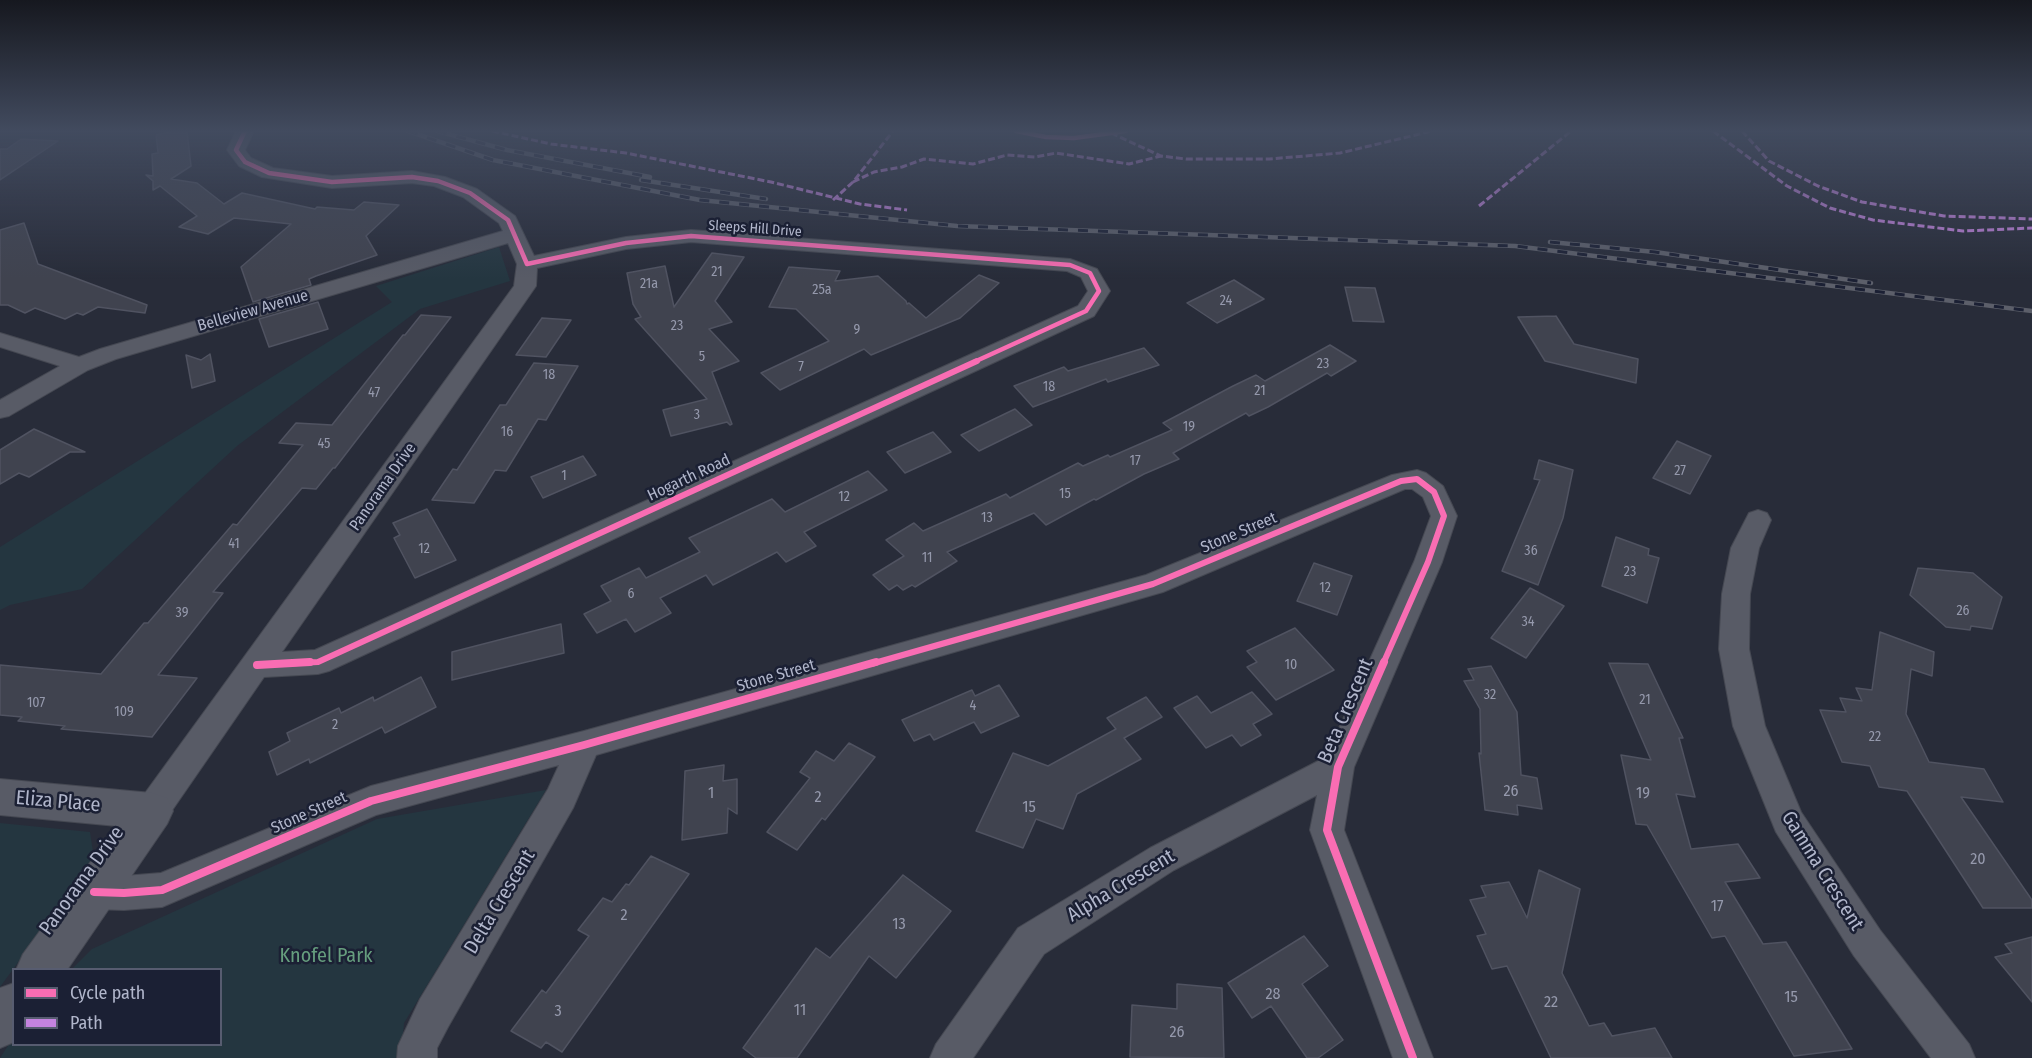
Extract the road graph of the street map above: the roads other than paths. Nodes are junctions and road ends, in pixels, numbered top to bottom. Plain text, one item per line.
1 (321, 180) edge
2 (358, 180) edge
3 (434, 180) edge
4 (515, 234) junction
5 (527, 264) junction
6 (1090, 273) joint
7 (0, 340) edge
8 (80, 365) junction
9 (0, 410) edge
10 (1444, 516) joint
11 (1758, 520) dead end
12 (257, 665) junction
13 (584, 745) junction
14 (1338, 767) junction
15 (0, 797) edge
16 (152, 811) junction
17 (94, 892) junction
18 (40, 968) edge
19 (12, 1008) edge
20 (0, 1024) edge
21 (417, 1058) edge
22 (950, 1058) edge
23 (1413, 1058) edge
24 (1955, 1058) edge

1 - 2 street
3 - 4 street
4 - 5 street
4 - 8 street, Belleview Avenue
5 - 6 street, Sleeps Hill Drive
5 - 12 street, Panorama Drive
6 - 12 street, Hogarth Road
7 - 8 street
8 - 9 street, Belleview Avenue
10 - 13 street, Stone Street
10 - 14 street, Beta Crescent
11 - 24 street, Gamma Crescent
12 - 16 street, Panorama Drive
13 - 17 street, Stone Street
13 - 21 street, Delta Crescent
14 - 22 street, Alpha Crescent
14 - 23 street, Beta Crescent
15 - 16 street, Eliza Place
16 - 17 street, Panorama Drive
17 - 18 street, Panorama Drive
19 - 20 street

